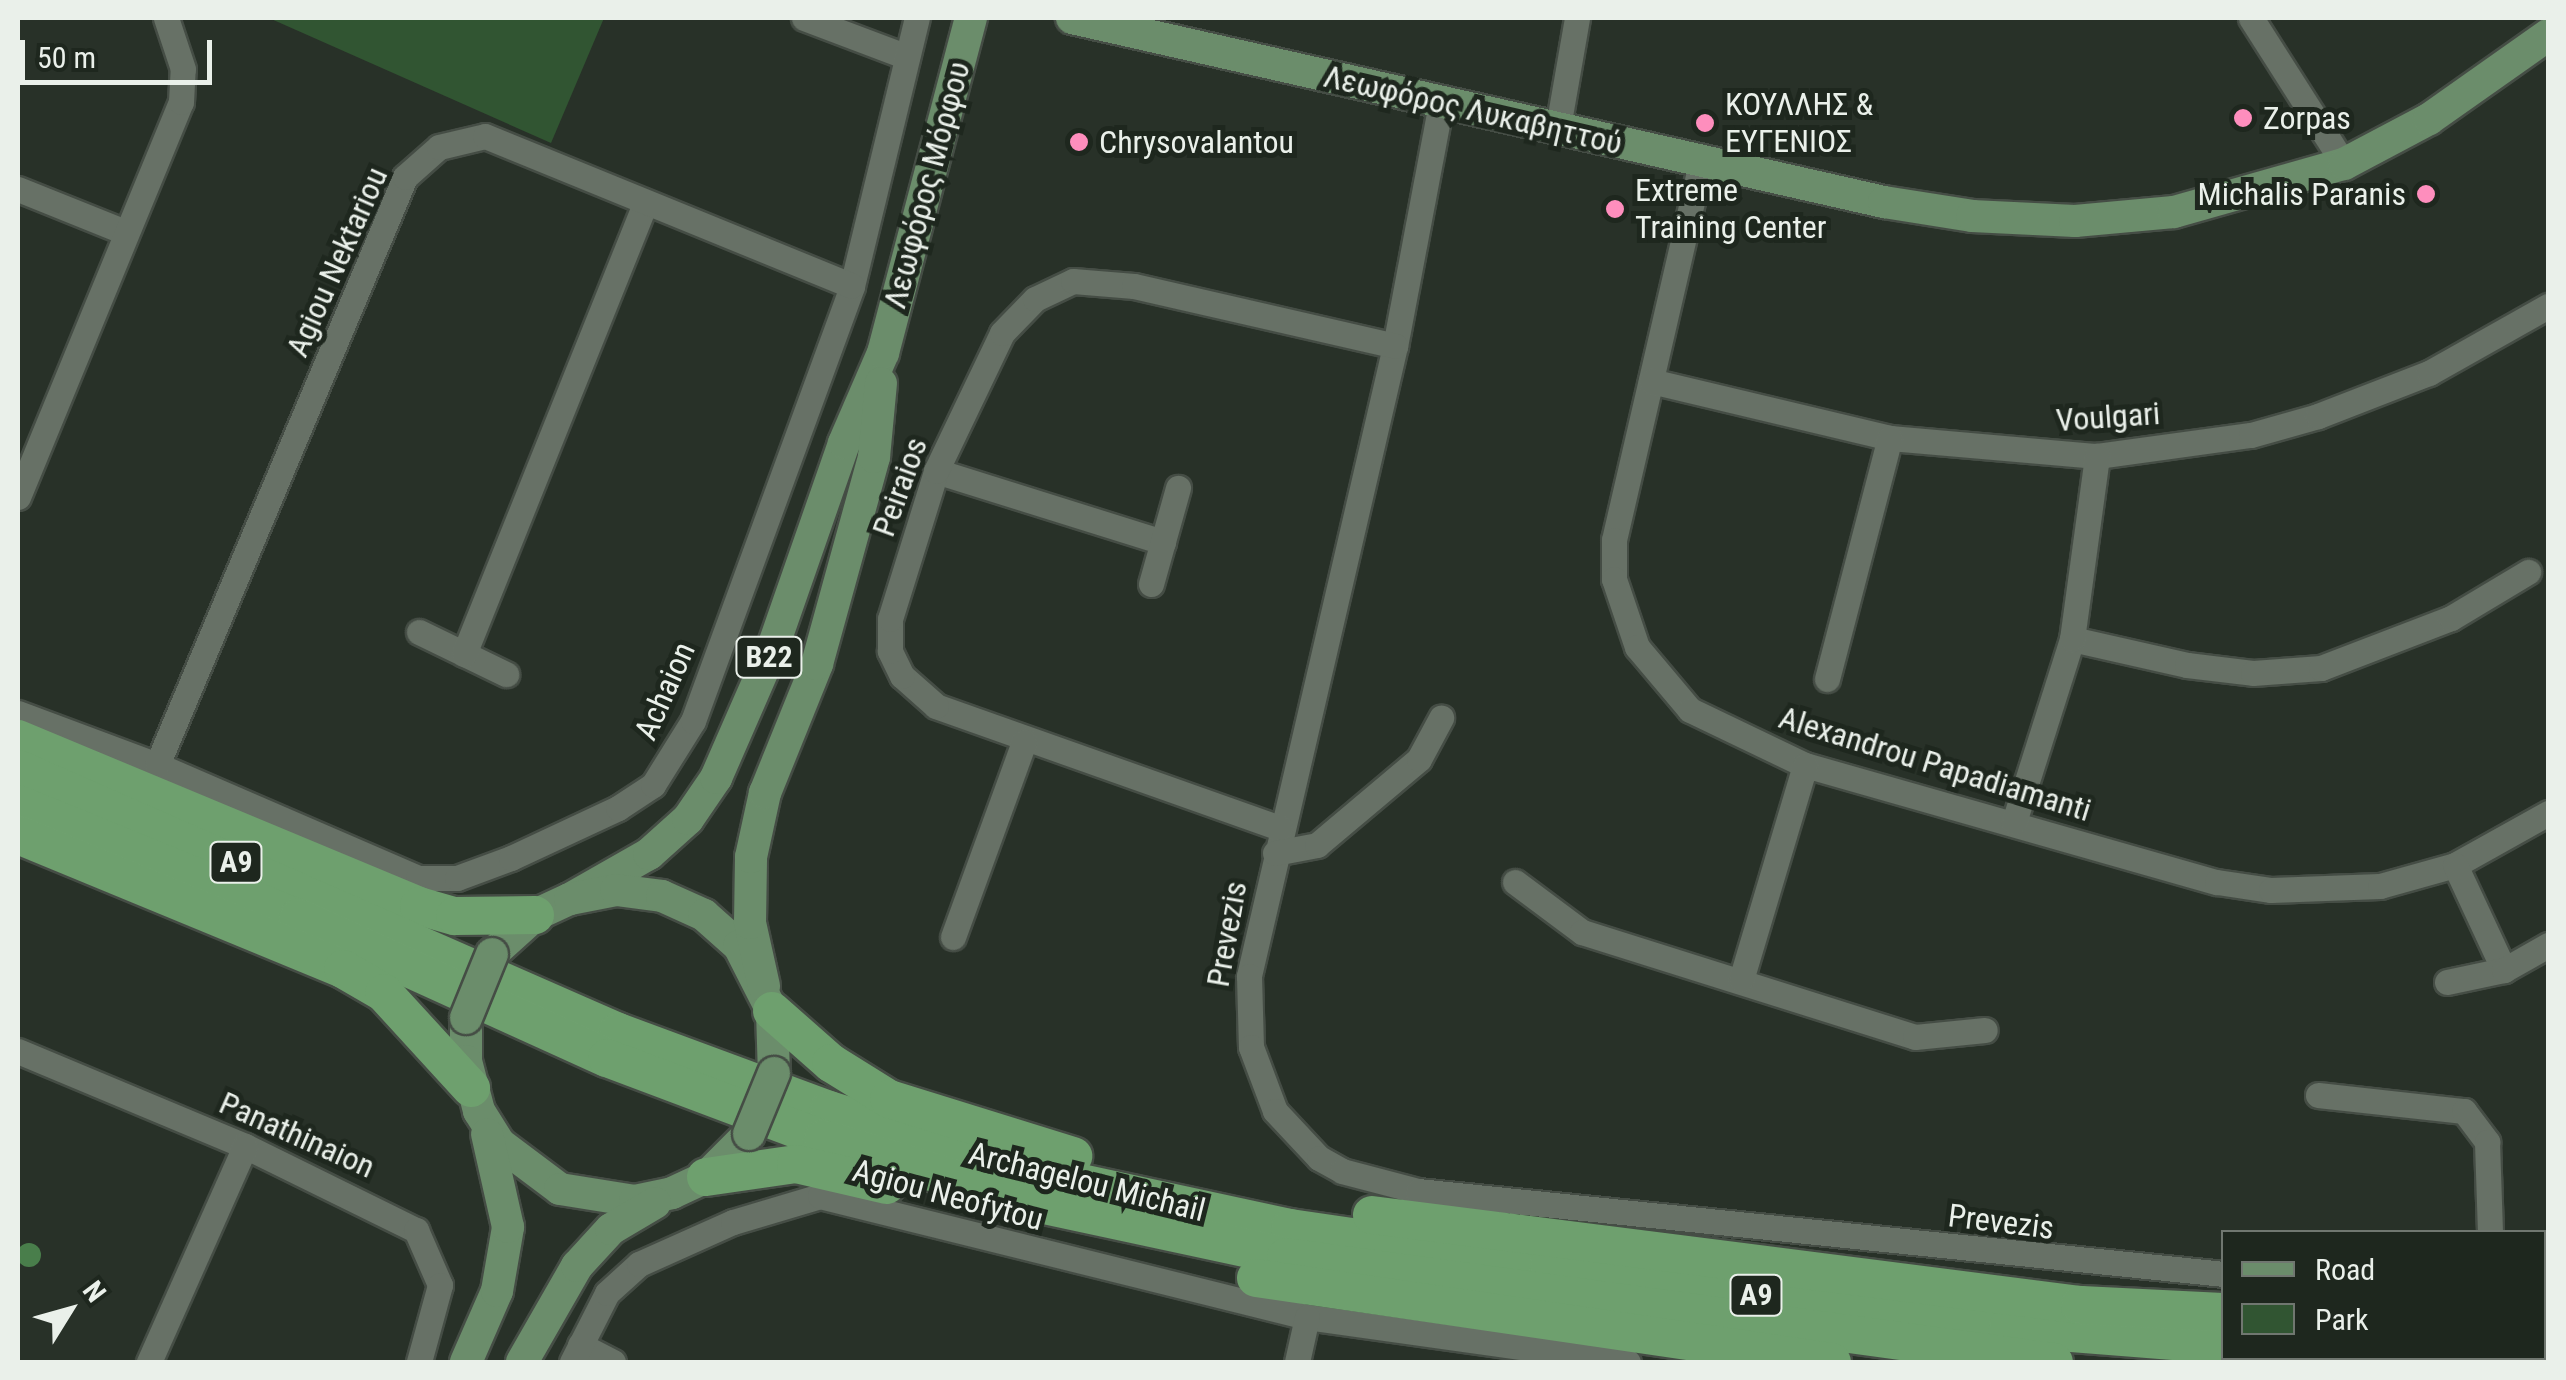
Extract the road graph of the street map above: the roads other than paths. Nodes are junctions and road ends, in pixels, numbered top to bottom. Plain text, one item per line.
1 (166, 18) edge
2 (804, 18) edge
3 (916, 18) edge
4 (971, 18) edge
5 (1072, 18) edge
6 (1577, 18) edge
7 (2251, 18) edge
8 (2540, 31) edge
9 (906, 56) junction
10 (1441, 103) junction
11 (1558, 127) junction
12 (1701, 163) junction
13 (2344, 164) junction
14 (18, 189) edge
15 (645, 204) junction
16 (124, 232) junction
17 (852, 286) junction
18 (2548, 306) edge
19 (1395, 346) junction
20 (883, 353) junction
21 (1651, 380) junction
22 (1890, 438) junction
23 (2096, 456) junction
24 (936, 471) junction
25 (1178, 488) dead end
26 (18, 497) edge
27 (1163, 542) junction
28 (2528, 572) dead end
29 (1152, 584) dead end
30 (419, 632) dead end
31 (2072, 639) junction
32 (464, 654) junction
33 (506, 674) dead end
34 (1827, 679) dead end
35 (18, 713) edge
36 (1442, 718) dead end
37 (18, 739) edge
38 (1024, 742) junction
39 (157, 765) junction
40 (1805, 765) junction
41 (18, 769) edge
42 (18, 804) edge
43 (2548, 814) edge
44 (2014, 822) junction
45 (18, 835) edge
46 (1278, 840) junction
47 (2455, 866) junction
48 (1514, 882) dead end
49 (570, 899) junction
50 (536, 916) junction
51 (953, 937) dead end
52 (2548, 945) edge
53 (2504, 970) junction
54 (1741, 980) junction
55 (2447, 982) dead end
56 (768, 998) junction
57 (1985, 1030) dead end
58 (18, 1051) edge
59 (2318, 1095) dead end
60 (475, 1099) junction
61 (245, 1146) junction
62 (706, 1176) junction
63 (672, 1193) junction
64 (2490, 1230) edge
65 (2221, 1274) edge
66 (2221, 1312) edge
67 (1307, 1317) junction
68 (2221, 1345) edge
69 (576, 1354) edge
70 (1527, 1357) edge
71 (149, 1362) edge
72 (419, 1362) edge
73 (466, 1362) edge
74 (522, 1362) edge
75 (613, 1362) edge
76 (1297, 1362) edge
77 (1628, 1362) edge
78 (1832, 1362) edge
79 (2054, 1362) edge

1 - 16 street
2 - 9 street
3 - 9 street, Achaion
4 - 20 main road, Λεωφόρος Μόρφου / B22
5 - 10 main road, Λεωφόρος Λυκαβηττού
6 - 11 street
7 - 13 street
8 - 13 main road, Λεωφόρος Λυκαβηττού
9 - 17 street, Achaion
10 - 11 main road, Λεωφόρος Λυκαβηττού
10 - 19 street, Prevezis
11 - 12 main road, Λεωφόρος Λυκαβηττού
12 - 13 main road, Λεωφόρος Λυκαβηττού
12 - 21 street, Alexandrou Papadiamanti
14 - 16 street
15 - 17 street, Agiou Nektariou
15 - 32 street
15 - 39 street, Agiou Nektariou
16 - 26 street
17 - 39 street, Achaion
18 - 23 street, Voulgari
19 - 24 street, Peiraios
19 - 46 street, Prevezis
20 - 49 main road, Λεωφόρος Μόρφου / B22
20 - 56 main road, Λεωφόρος Μόρφου / B22
21 - 22 street, Voulgari
21 - 40 street, Alexandrou Papadiamanti
22 - 23 street, Voulgari
22 - 34 street
23 - 31 street
24 - 27 street
24 - 38 street, Peiraios
25 - 27 street
27 - 29 street
28 - 31 street
30 - 32 street
31 - 44 street
32 - 33 street
35 - 39 street, Achaion
36 - 46 street
37 - 50 highway
38 - 46 street, Peiraios
38 - 51 street
40 - 44 street, Alexandrou Papadiamanti
40 - 54 street
41 - 68 highway, Archagelou Michail / A9
42 - 79 highway, Archagelou Michail / A9
43 - 47 street, Alexandrou Papadiamanti
44 - 47 street, Alexandrou Papadiamanti
45 - 60 highway
46 - 65 street, Prevezis
47 - 53 street
48 - 54 street
49 - 50 main road, B22
49 - 56 main road, B22
50 - 60 main road, B22, bridge
52 - 53 street
53 - 55 street
54 - 57 street
56 - 62 main road, B22, bridge
56 - 66 highway
58 - 61 street, Panathinaion
59 - 64 street
60 - 63 main road, B22
60 - 73 main road, B22
61 - 71 street
61 - 72 street, Panathinaion
62 - 63 main road, B22
62 - 78 highway
63 - 74 main road, B22
67 - 69 street, Agiou Neofytou
67 - 70 street, Agiou Neofytou
67 - 76 street
69 - 75 street
70 - 77 street, Agiou Neofytou

